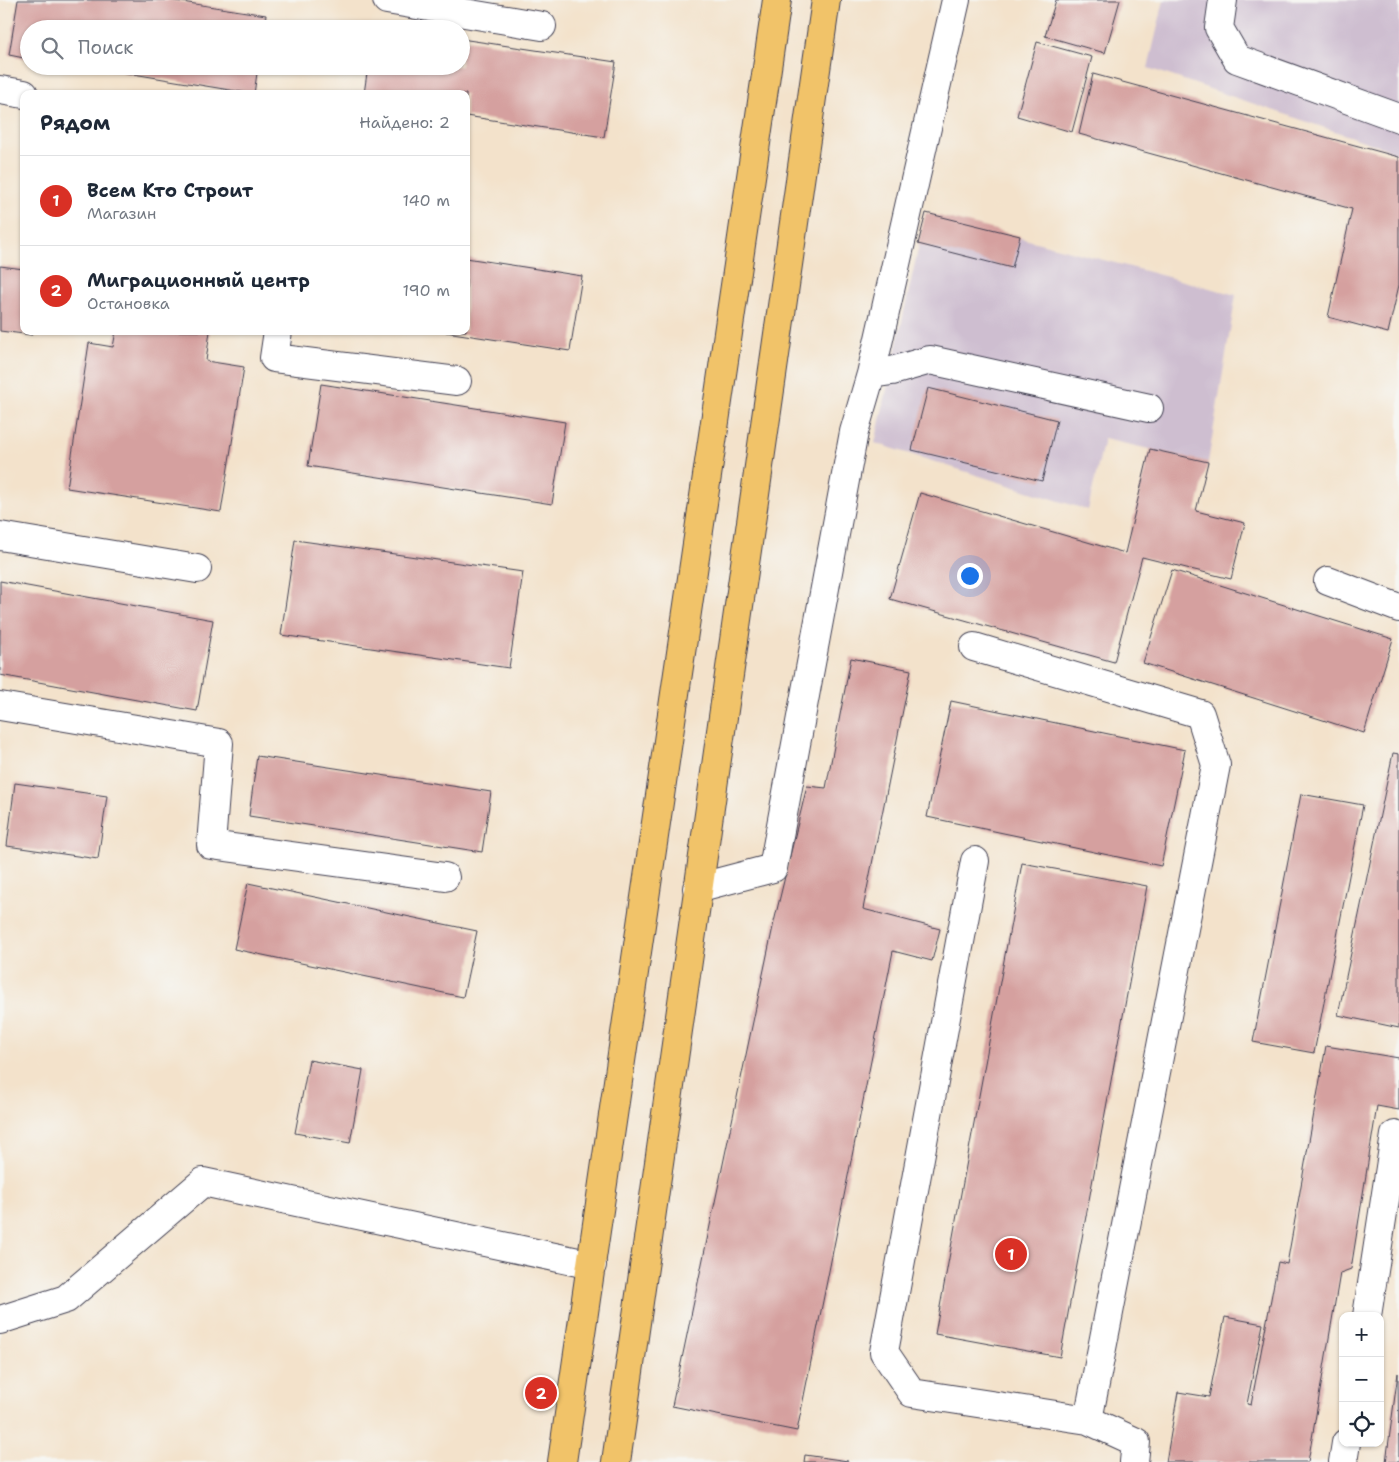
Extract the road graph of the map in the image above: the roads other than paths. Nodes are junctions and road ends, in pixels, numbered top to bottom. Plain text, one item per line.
1 (387, 0) edge
2 (777, 0) edge
3 (826, 0) edge
4 (956, 0) edge
5 (1223, 0) edge
6 (542, 26) dead end
7 (0, 90) edge
8 (20, 93) edge
9 (1399, 118) edge
10 (277, 335) edge
11 (871, 374) junction
12 (457, 382) dead end
13 (1149, 408) dead end
14 (0, 536) edge
15 (197, 569) dead end
16 (1328, 581) dead end
17 (1399, 608) edge
18 (974, 647) dead end
19 (0, 706) edge
20 (975, 861) dead end
21 (445, 877) dead end
22 (697, 888) junction
23 (1395, 1135) dead end
24 (592, 1265) junction
25 (1367, 1312) edge
26 (0, 1320) edge
27 (1088, 1420) junction
28 (1345, 1447) edge
29 (562, 1462) edge
30 (616, 1462) edge
31 (1134, 1462) edge
32 (1343, 1462) edge

1 - 6 lane
2 - 24 main road
3 - 22 main road
4 - 11 lane
5 - 9 lane
7 - 8 lane
10 - 12 lane
11 - 13 lane
11 - 22 lane
14 - 15 lane
16 - 17 lane
18 - 27 lane
19 - 21 lane
20 - 27 lane
22 - 30 main road
23 - 25 lane
24 - 26 lane
24 - 29 main road
27 - 31 lane
28 - 32 lane

